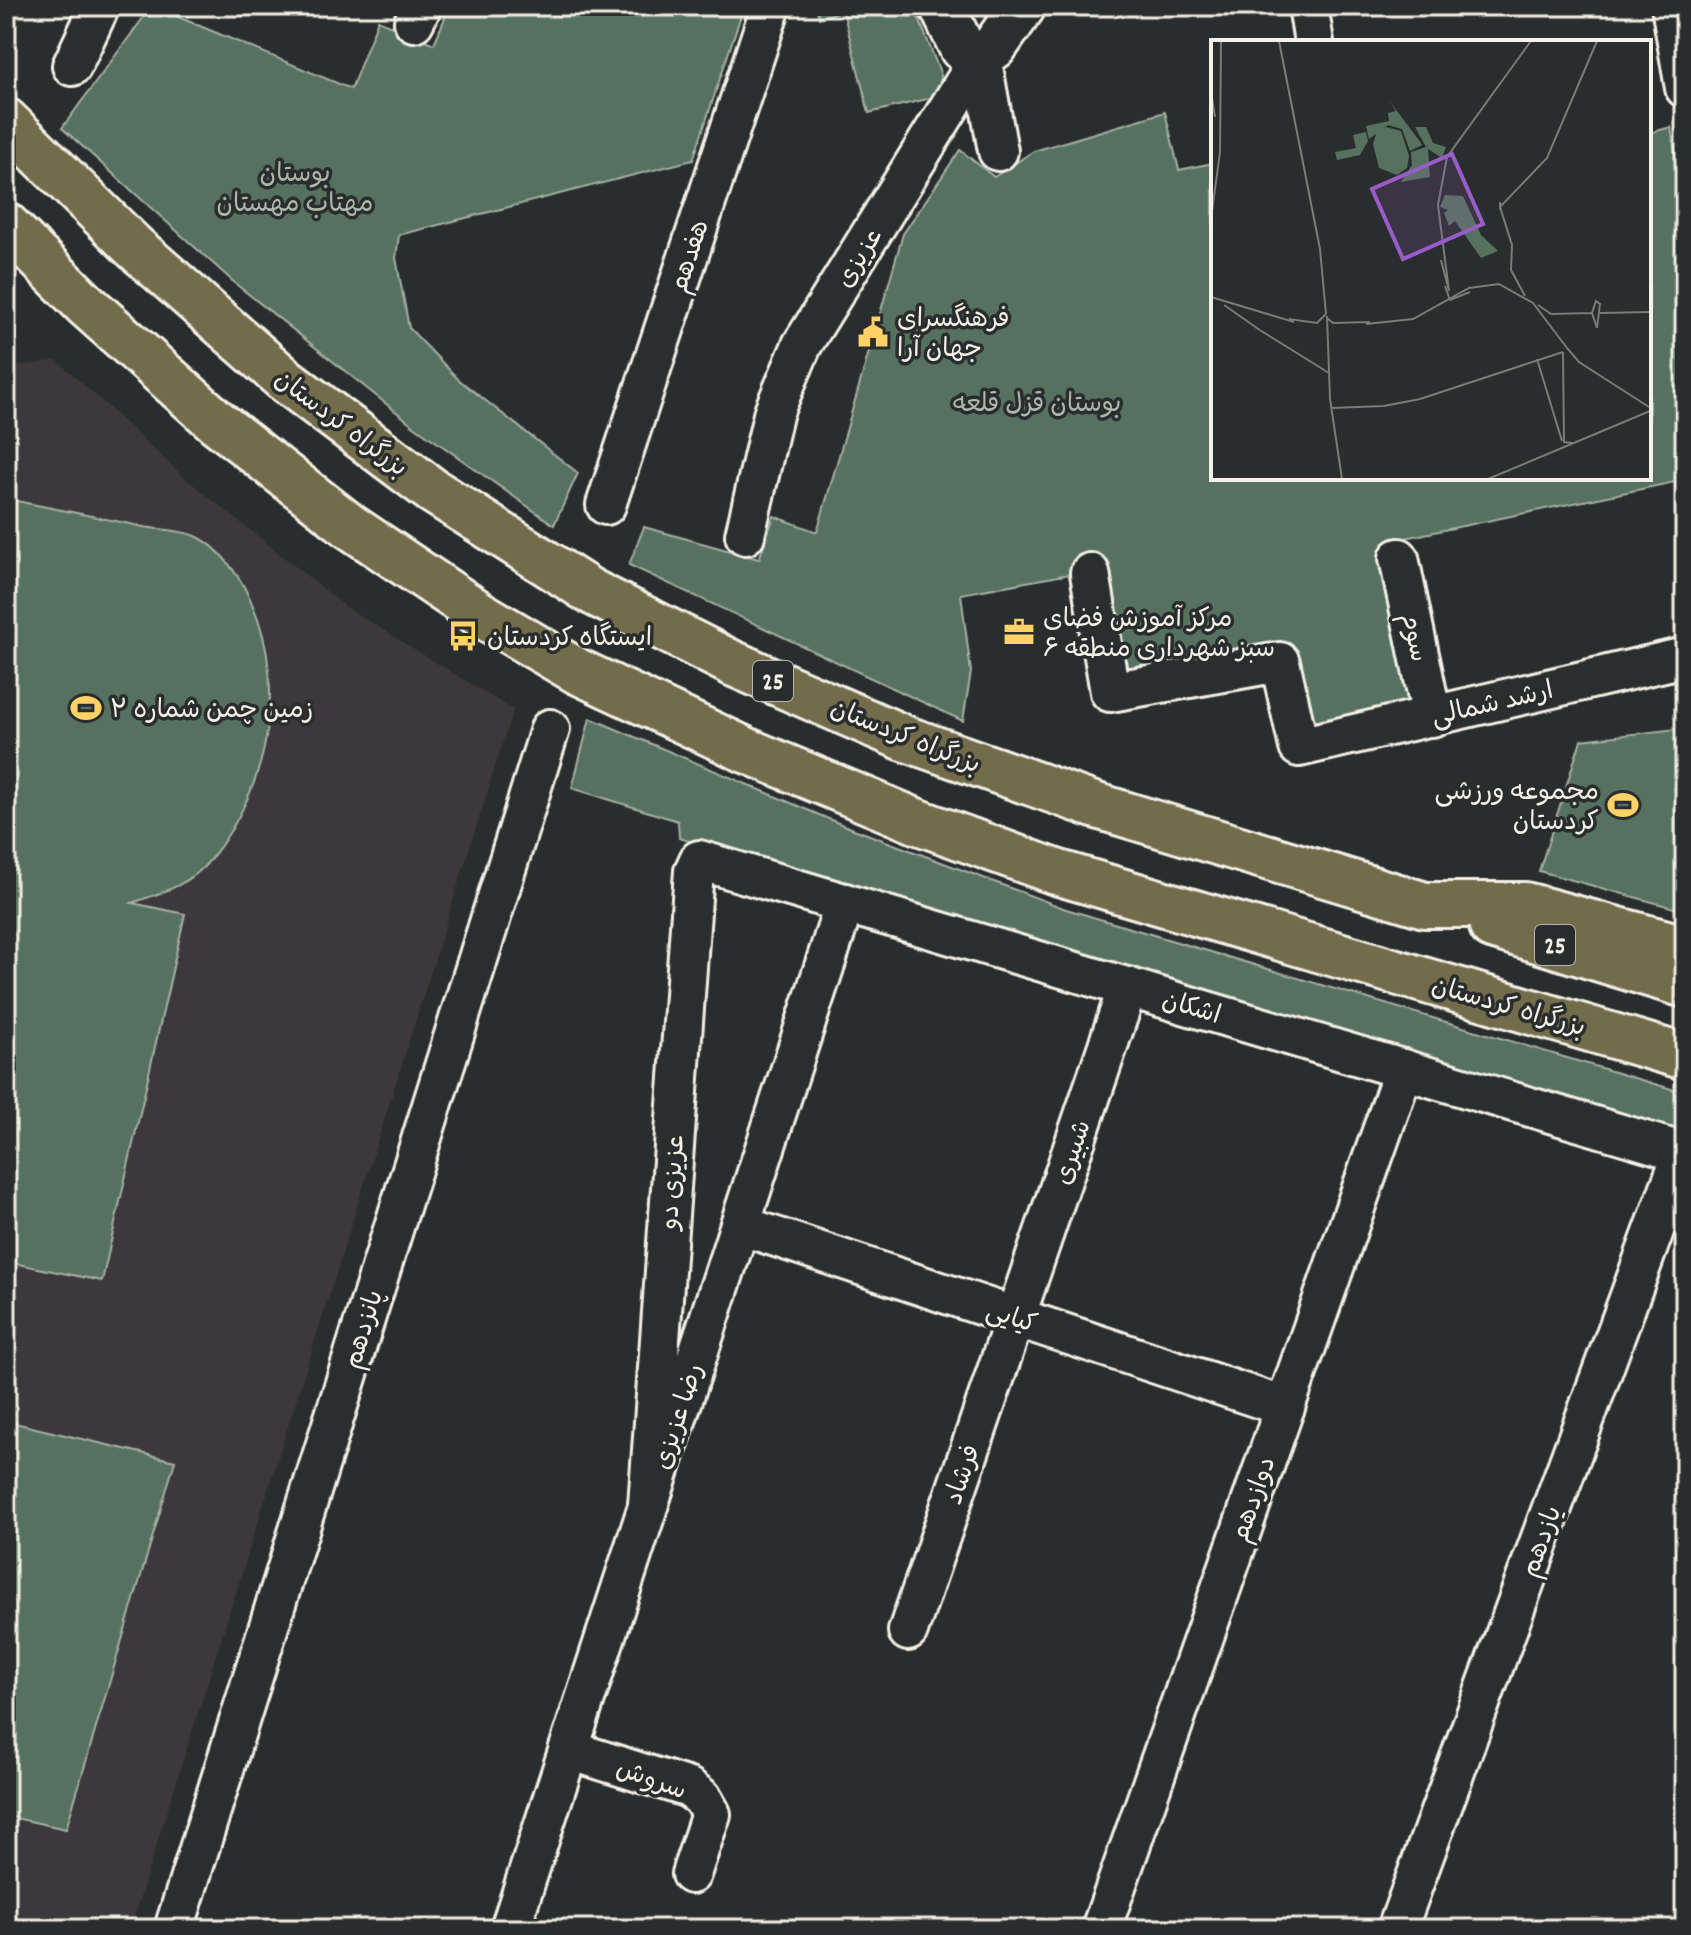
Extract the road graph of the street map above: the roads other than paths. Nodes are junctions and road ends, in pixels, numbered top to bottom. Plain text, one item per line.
1 (100, 6) edge
2 (771, 6) edge
3 (942, 6) edge
4 (1023, 6) edge
5 (1308, 6) edge
6 (1671, 6) edge
7 (1314, 40) edge
8 (981, 56) junction
9 (72, 66) dead end
10 (1685, 88) edge
11 (6, 121) edge
12 (998, 151) dead end
13 (6, 225) edge
14 (606, 505) dead end
15 (745, 535) dead end
16 (1399, 558) dead end
17 (1090, 573) dead end
18 (1685, 657) edge
19 (1432, 717) junction
20 (550, 729) dead end
21 (699, 860) joint
22 (845, 903) junction
23 (1425, 905) junction
24 (1685, 948) edge
25 (1685, 985) edge
26 (1128, 987) junction
27 (1685, 1057) edge
28 (1404, 1069) junction
29 (1684, 1153) edge
30 (740, 1225) junction
31 (1014, 1317) junction
32 (1285, 1407) junction
33 (648, 1505) junction
34 (908, 1631) dead end
35 (569, 1750) junction
36 (691, 1874) dead end
37 (174, 1929) edge
38 (510, 1929) edge
39 (1101, 1929) edge
40 (1397, 1929) edge

1 - 9 street
2 - 14 street, هفدهم
3 - 8 street
4 - 8 street, عزیزی
5 - 7 street
6 - 10 street
8 - 12 street
8 - 15 street, عزیزی
11 - 23 highway, بزرگراه کردستان / 25
13 - 27 highway, بزرگراه کردستان
16 - 19 street, سوم
17 - 19 street, ارشد شمالی
18 - 19 street, ارشد شمالی
20 - 37 street, پانزدهم
21 - 22 street, اشکان
21 - 33 street, عزیزی دو
22 - 26 street, اشکان
22 - 30 street, رضا عزیزی
23 - 24 highway, بزرگراه کردستان / 25
23 - 25 highway, 25
26 - 28 street, اشکان
26 - 31 street, شبیری
28 - 29 street, اشکان
28 - 32 street, دوازدهم
29 - 40 street, یازدهم
30 - 31 street, کیایی
30 - 33 street, رضا عزیزی
31 - 32 street, کیایی
31 - 34 street, فرشاد
32 - 39 street, دوازدهم
33 - 35 street, رضا عزیزی
35 - 36 street, سروش
35 - 38 street, رضا عزیزی

